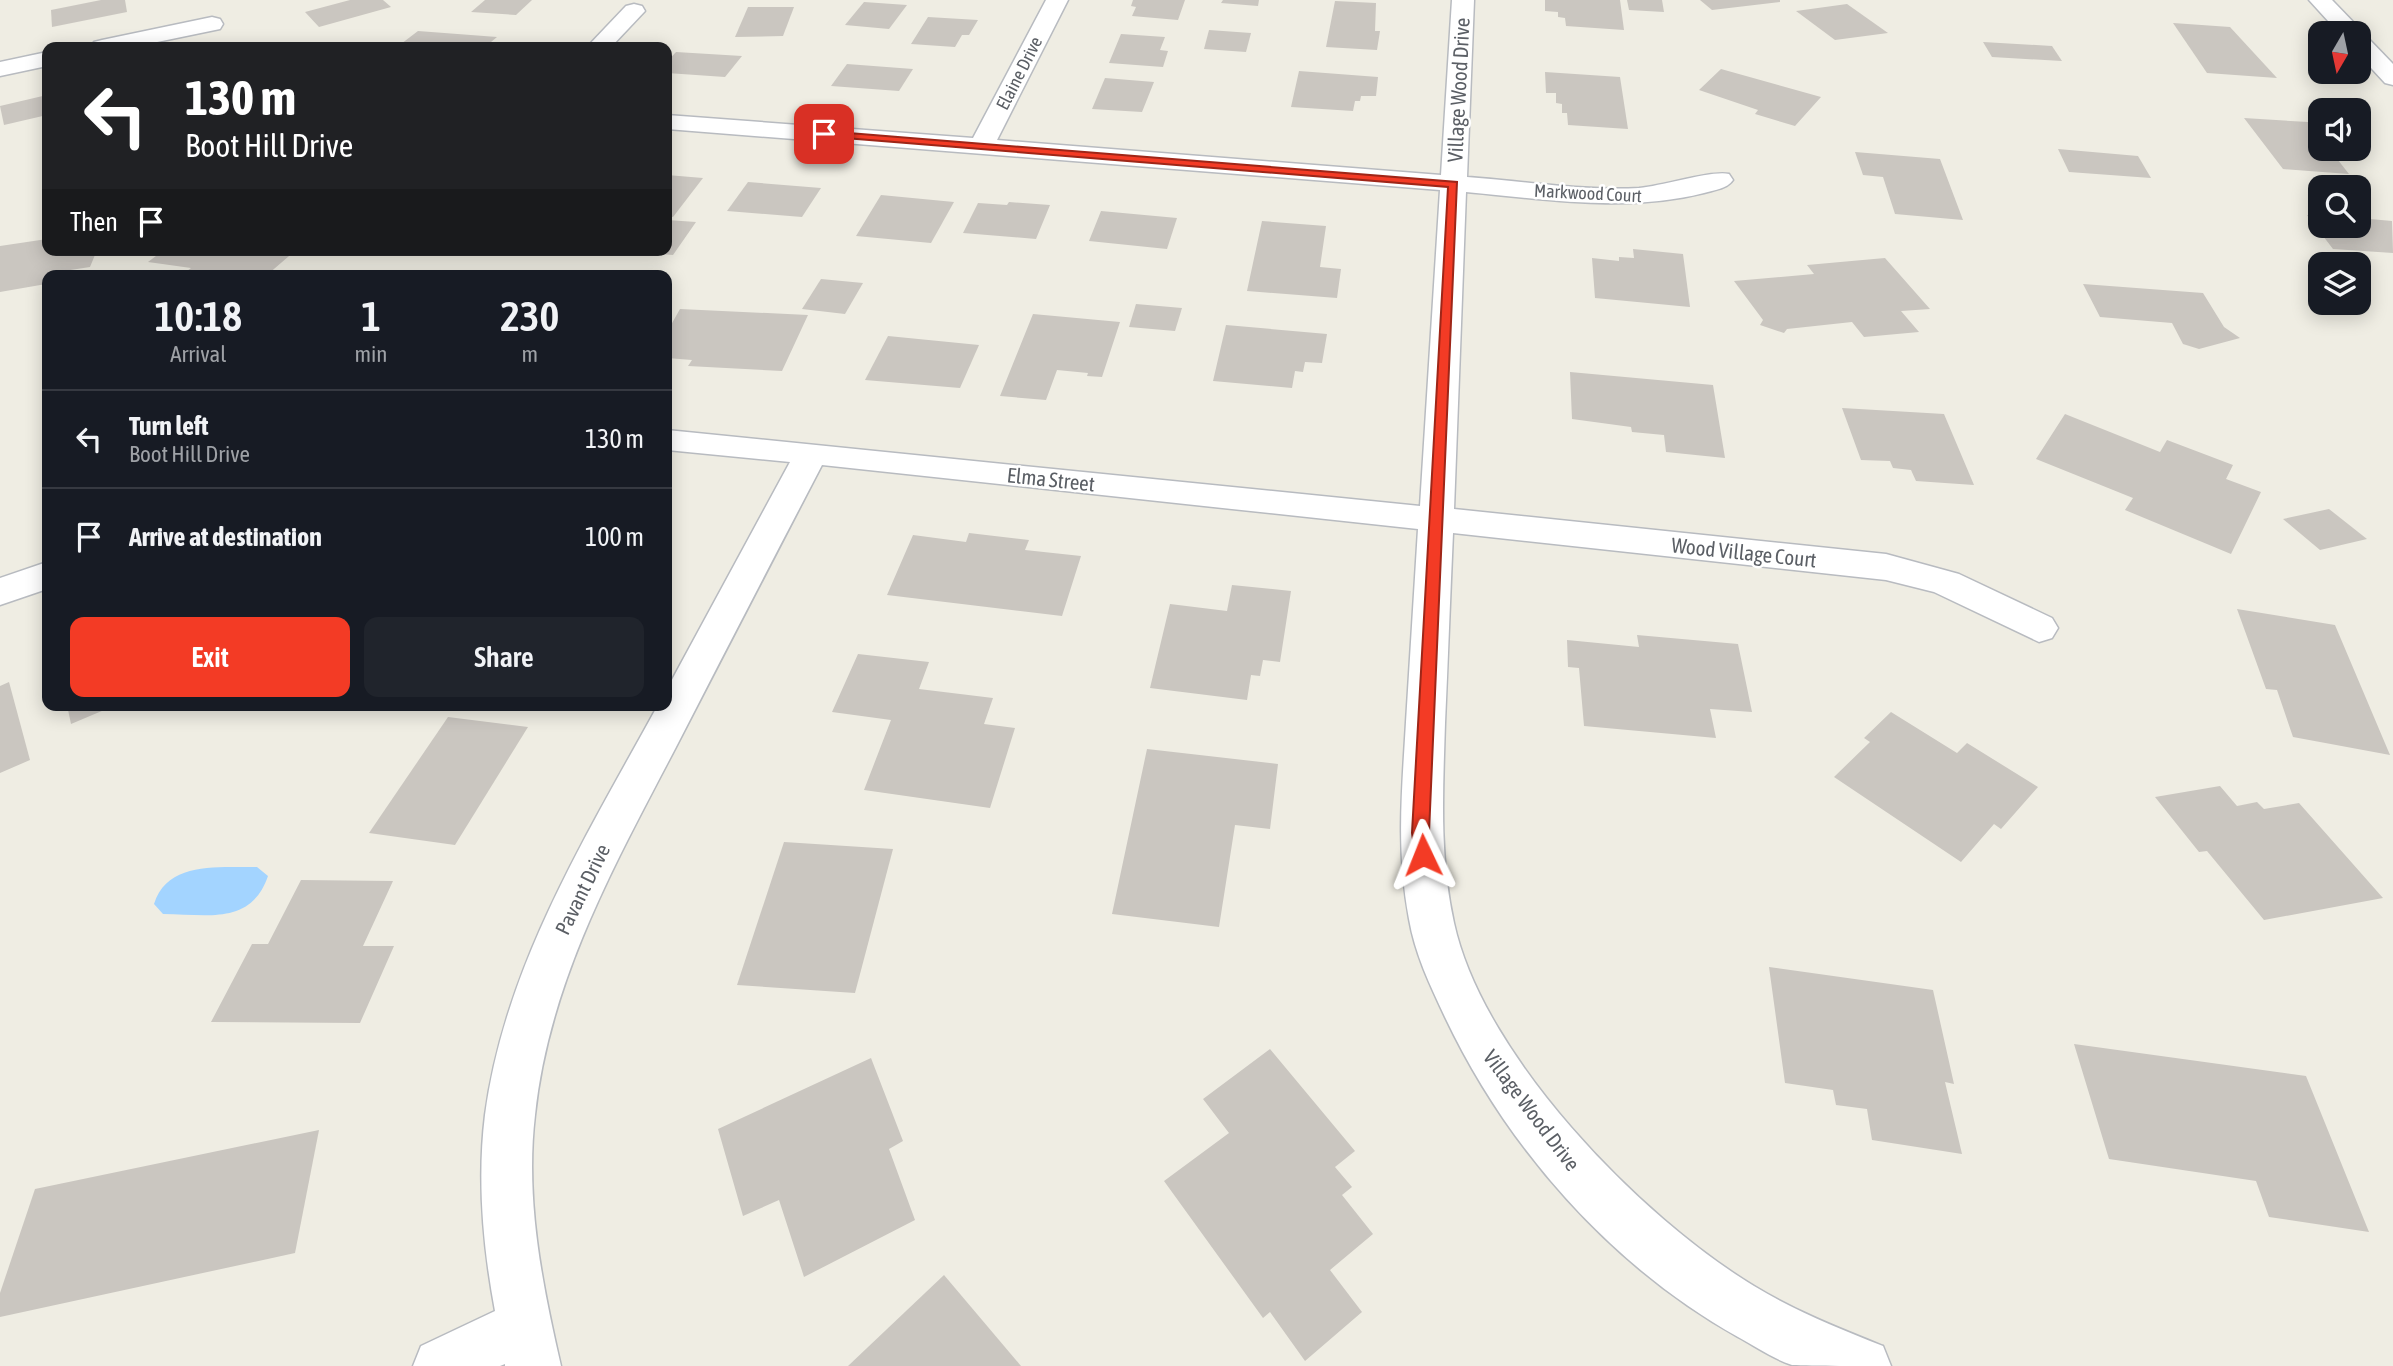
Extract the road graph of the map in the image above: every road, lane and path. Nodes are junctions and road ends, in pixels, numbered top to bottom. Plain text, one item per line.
1 (1057, 0) edge
2 (1463, 0) edge
3 (2320, 0) edge
4 (216, 1) edge
5 (635, 10) dead end
6 (2340, 21) edge
7 (138, 42) edge
8 (603, 42) edge
9 (2371, 54) edge
10 (42, 60) edge
11 (0, 69) edge
12 (2393, 78) edge
13 (672, 122) edge
14 (981, 147) junction
15 (1720, 180) dead end
16 (1453, 184) junction
17 (672, 440) edge
18 (811, 454) junction
19 (1436, 518) junction
20 (42, 576) edge
21 (1, 587) edge
22 (2039, 628) dead end
23 (528, 1346) edge
24 (441, 1366) edge
25 (1863, 1366) edge

1 - 14 street, Elaine Drive
2 - 16 street, Village Wood Drive
3 - 6 street
4 - 7 street
5 - 8 street
9 - 12 street
10 - 11 street
13 - 14 street, Markwood Court
14 - 16 street, Markwood Court
15 - 16 street, Markwood Court
16 - 19 street, Village Wood Drive
17 - 18 street, Elma Street
18 - 19 street, Elma Street
18 - 23 street, Pavant Drive
19 - 22 street, Wood Village Court
19 - 25 street, Village Wood Drive
20 - 21 street
23 - 24 street

